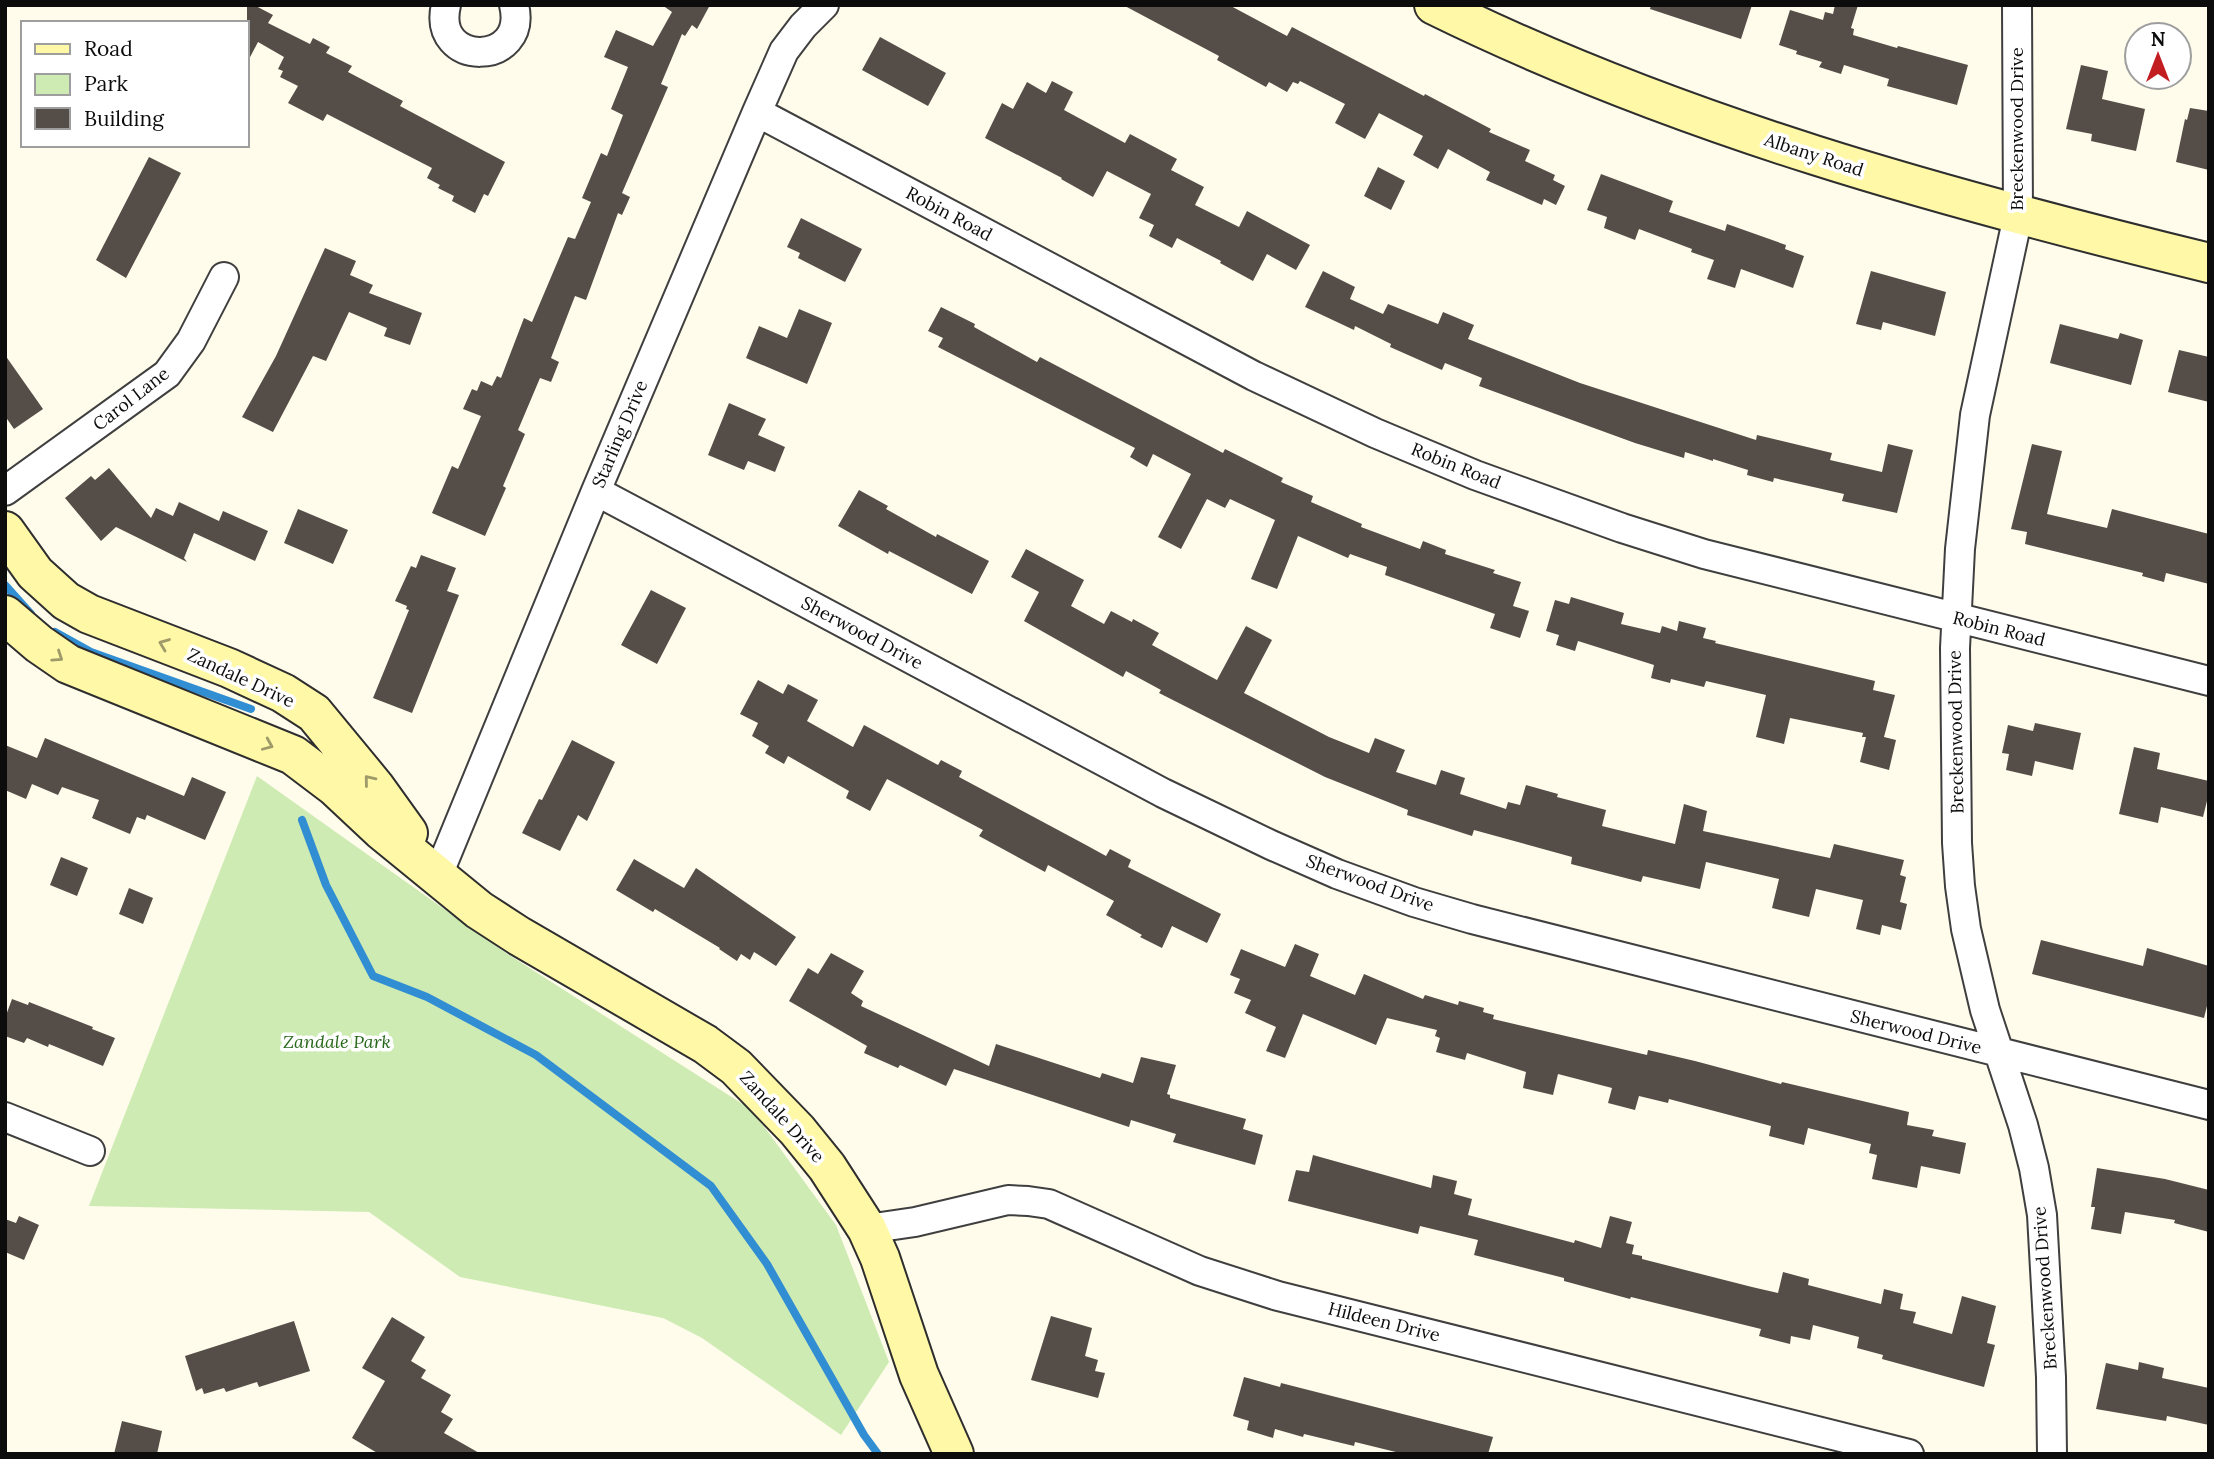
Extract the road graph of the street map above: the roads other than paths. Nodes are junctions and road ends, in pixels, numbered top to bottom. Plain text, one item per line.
1 (446, 5) edge
2 (514, 5) edge
3 (824, 5) edge
4 (1434, 5) edge
5 (2017, 5) edge
6 (757, 112) junction
7 (2018, 216) junction
8 (2209, 263) edge
9 (224, 277) dead end
10 (5, 491) edge
11 (596, 491) junction
12 (5, 531) edge
13 (5, 615) edge
14 (1955, 618) junction
15 (2209, 681) edge
16 (438, 875) junction
17 (2000, 1053) junction
18 (2209, 1105) edge
19 (5, 1117) edge
20 (90, 1151) dead end
21 (867, 1229) junction
22 (954, 1454) edge
23 (1909, 1454) edge
24 (2052, 1454) edge

1 - 2 street
3 - 6 street, Starling Drive
4 - 7 street, Albany Road
5 - 7 street, Breckenwood Drive
6 - 11 street, Starling Drive
6 - 14 street, Robin Road
7 - 8 street, Albany Road
7 - 14 street, Breckenwood Drive
9 - 10 street, Carol Lane
11 - 16 street, Starling Drive
11 - 17 street, Sherwood Drive
16 -> 12 street, Zandale Drive
13 -> 16 street, Zandale Drive
14 - 15 street, Robin Road
14 - 17 street, Breckenwood Drive
16 - 21 street, Zandale Drive
17 - 18 street, Sherwood Drive
17 - 24 street, Breckenwood Drive
19 - 20 street
21 - 22 street, Zandale Drive
21 - 23 street, Hildeen Drive

